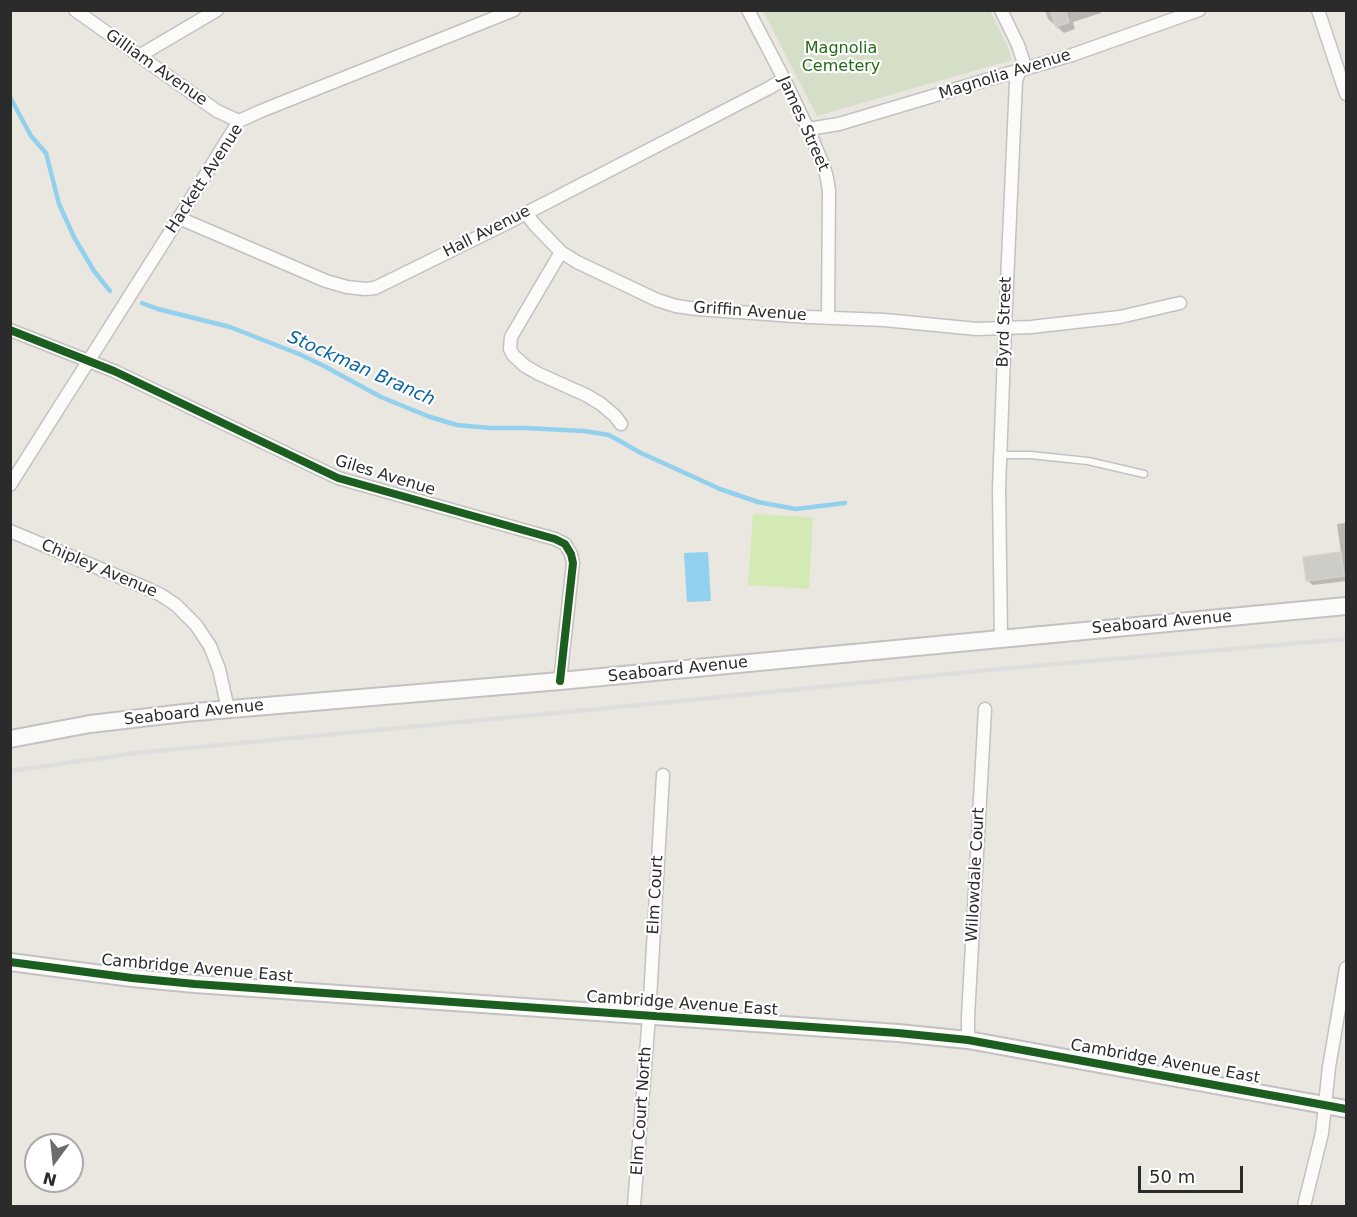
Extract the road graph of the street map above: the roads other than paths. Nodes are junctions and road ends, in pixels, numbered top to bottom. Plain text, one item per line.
1 (75, 10) edge
2 (217, 10) edge
3 (514, 10) edge
4 (748, 10) edge
5 (1001, 10) edge
6 (1199, 10) edge
7 (1318, 10) edge
8 (139, 56) junction
9 (1020, 70) junction
10 (784, 79) junction
11 (1347, 94) edge
12 (238, 122) junction
13 (808, 129) junction
14 (526, 213) junction
15 (179, 218) junction
16 (561, 252) junction
17 (1180, 303) dead end
18 (828, 317) junction
19 (1005, 328) junction
20 (10, 330) edge
21 (89, 360) junction
22 (621, 424) dead end
23 (1000, 455) junction
24 (1144, 474) dead end
25 (10, 485) edge
26 (10, 531) edge
27 (1347, 606) edge
28 (1001, 639) junction
29 (560, 681) junction
30 (228, 709) junction
31 (985, 710) dead end
32 (10, 739) edge
33 (663, 775) dead end
34 (10, 962) edge
35 (1347, 968) edge
36 (649, 1016) junction
37 (968, 1040) junction
38 (1325, 1105) junction
39 (1347, 1109) edge
40 (634, 1206) edge
41 (1304, 1206) edge

1 - 8 street, Gilliam Avenue
2 - 8 street
3 - 12 street, Hackett Avenue
4 - 10 street, James Street
5 - 9 street, Byrd Street
6 - 9 street, Magnolia Avenue
7 - 11 street
8 - 12 street, Gilliam Avenue
9 - 13 street, Magnolia Avenue
9 - 19 street, Byrd Street
10 - 13 street, James Street
10 - 14 street, Hall Avenue
12 - 15 street, Hackett Avenue
13 - 18 street, James Street
14 - 15 street, Hall Avenue
14 - 16 street, Griffin Avenue
15 - 21 street, Hackett Avenue
16 - 18 street, Griffin Avenue
16 - 22 street
17 - 19 street, Griffin Avenue
18 - 19 street, Griffin Avenue
19 - 23 street, Byrd Street
20 - 21 street, Giles Avenue
21 - 25 street, Hackett Avenue
21 - 29 street, Giles Avenue
23 - 24 lane
23 - 28 street, Byrd Street
26 - 30 street, Chipley Avenue
27 - 28 street, Seaboard Avenue
28 - 29 street, Seaboard Avenue
29 - 30 street, Seaboard Avenue
30 - 32 street, Seaboard Avenue
31 - 37 street, Willowdale Court
33 - 36 street, Elm Court
34 - 36 street, Cambridge Avenue East
35 - 38 street
36 - 37 street, Cambridge Avenue East
36 - 40 street, Elm Court North
37 - 38 street, Cambridge Avenue East
38 - 39 street, Cambridge Avenue East
38 - 41 street

